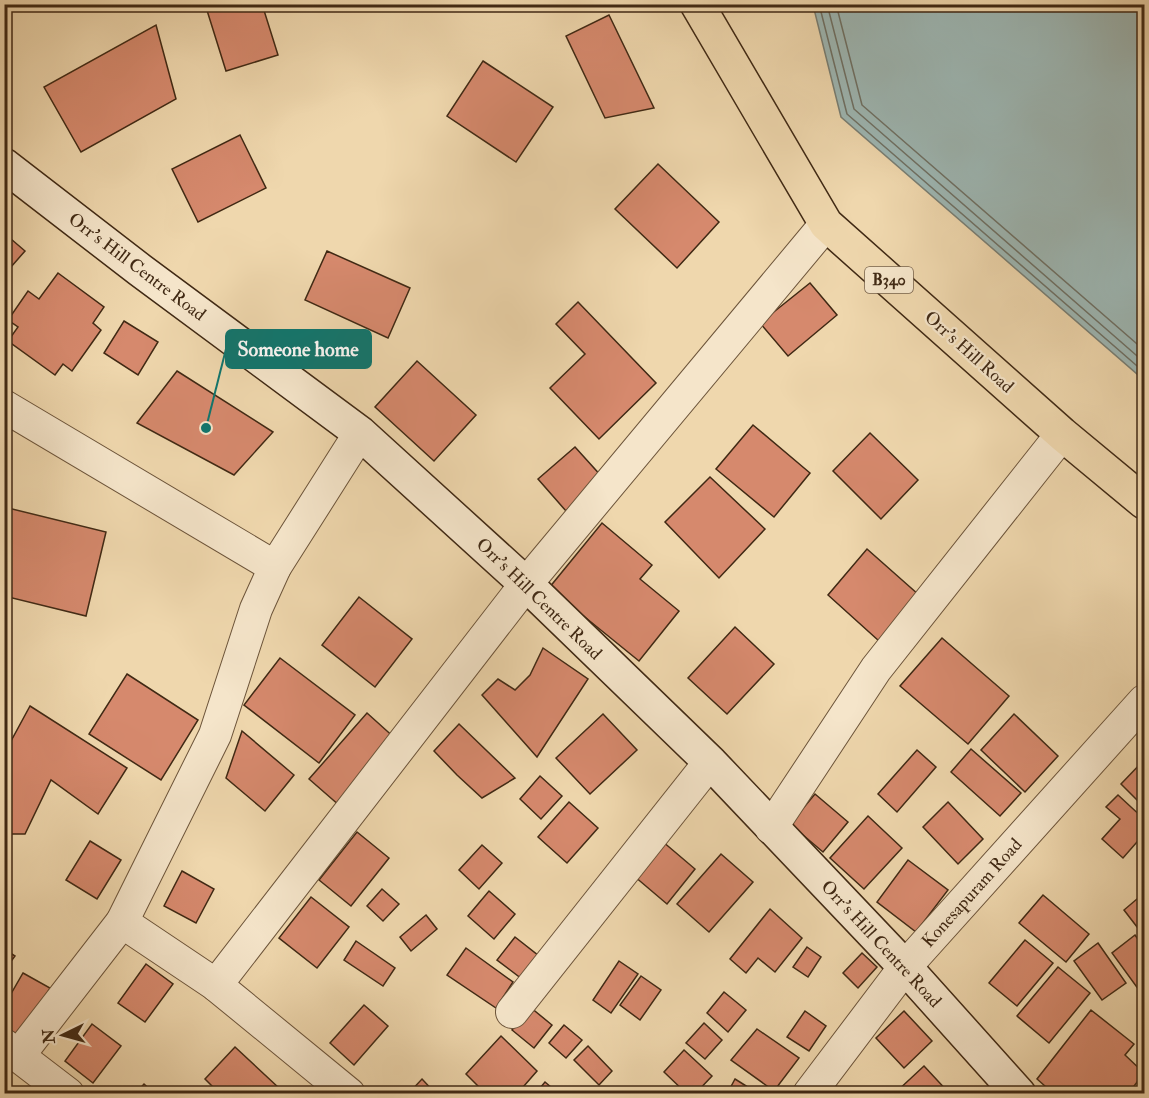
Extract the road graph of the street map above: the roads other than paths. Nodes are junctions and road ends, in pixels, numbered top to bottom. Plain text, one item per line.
1 (697, 4) edge
2 (4, 165) edge
3 (826, 224) junction
4 (4, 406) edge
5 (360, 433) junction
6 (1062, 434) junction
7 (1144, 502) edge
8 (275, 567) junction
9 (526, 584) junction
10 (1144, 701) edge
11 (710, 762) junction
12 (771, 828) junction
13 (122, 922) junction
14 (905, 966) junction
15 (216, 985) junction
16 (512, 1012) dead end
17 (12, 1049) edge
18 (68, 1094) edge
19 (350, 1094) edge
20 (809, 1094) edge
21 (1019, 1094) edge

1 - 3 main road, Orr’s Hill Road / B340
2 - 5 street, Orr's Hill Centre Road
3 - 6 main road, Orr’s Hill Road / B340
3 - 9 street
4 - 8 street
5 - 8 street
5 - 9 street, Orr's Hill Centre Road
6 - 7 main road, Orr’s Hill Road / B340
6 - 12 street
8 - 13 street
9 - 11 street, Orr's Hill Centre Road
9 - 15 street
10 - 14 street, Konesapuram Road
11 - 12 street, Orr's Hill Centre Road
11 - 16 street
12 - 14 street, Orr's Hill Centre Road
13 - 15 street
13 - 17 street
14 - 20 street, Konesapuram Road
14 - 21 street, Orr's Hill Centre Road
15 - 19 street
17 - 18 street

